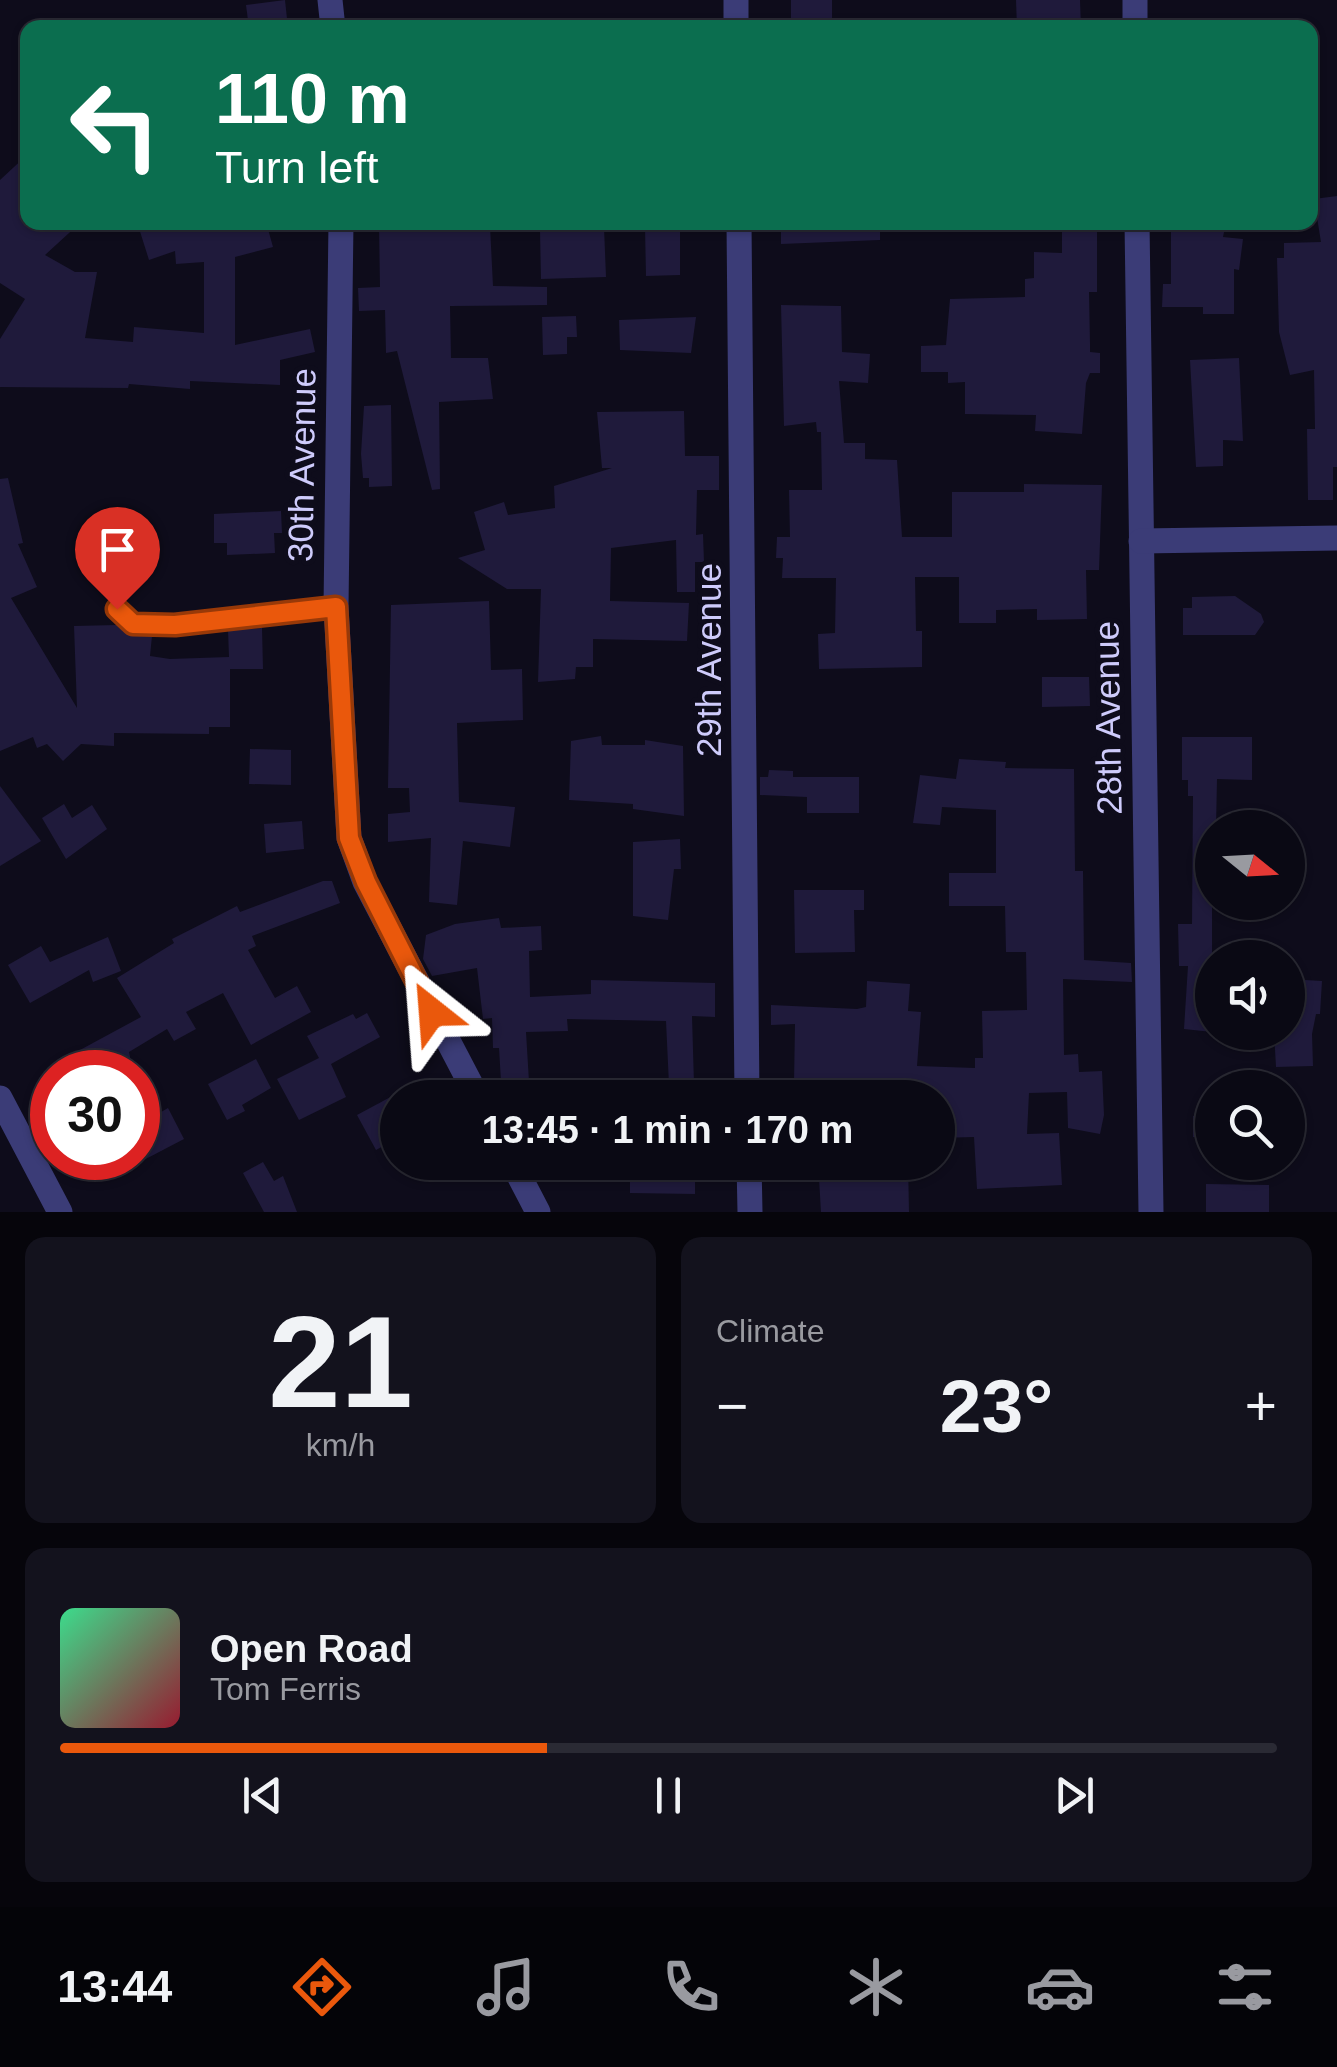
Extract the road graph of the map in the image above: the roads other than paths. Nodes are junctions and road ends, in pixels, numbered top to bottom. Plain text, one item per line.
1 (341, 230) edge
2 (739, 230) edge
3 (1137, 230) edge
4 (1337, 538) edge
5 (1141, 541) junction
6 (124, 554) dead end
7 (336, 607) junction
8 (469, 1080) edge
9 (747, 1080) edge
10 (0, 1098) edge
11 (521, 1180) edge
12 (749, 1180) edge
13 (60, 1212) edge
14 (538, 1212) edge
15 (750, 1212) edge
16 (1151, 1212) edge

1 - 7 street, 30th Avenue
2 - 9 street, 29th Avenue
3 - 5 street, 28th Avenue
4 - 5 street
5 - 16 street, 28th Avenue
6 - 7 lane
7 - 8 street, 30th Avenue
10 - 13 street
11 - 14 street
12 - 15 street

